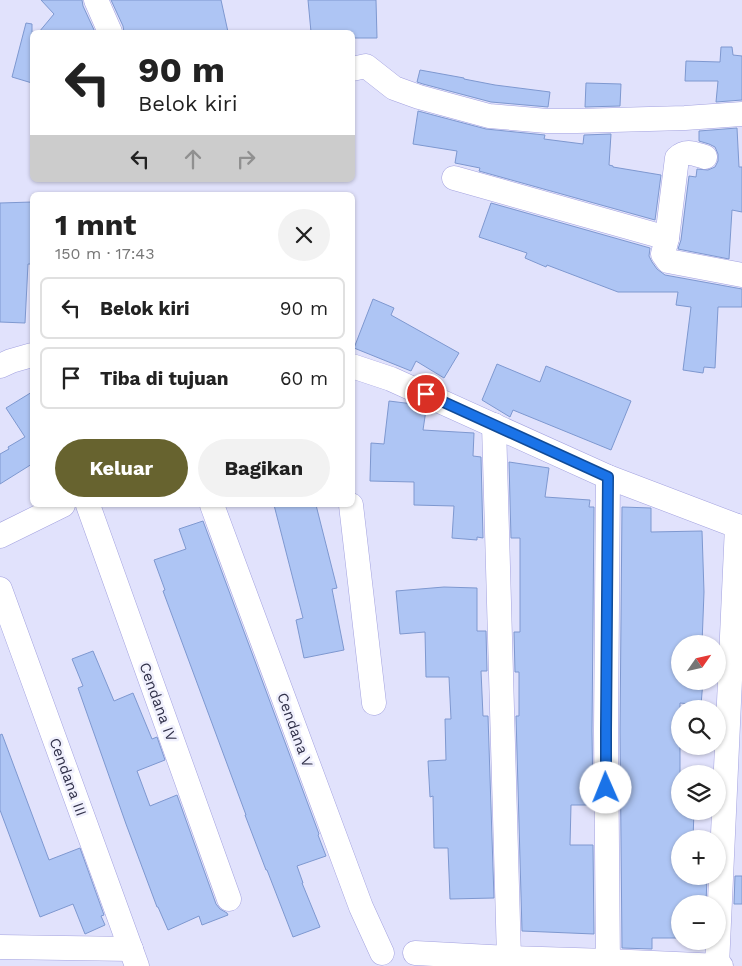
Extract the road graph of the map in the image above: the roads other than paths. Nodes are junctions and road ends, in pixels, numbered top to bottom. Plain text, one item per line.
1 (96, 0) edge
2 (109, 30) edge
3 (355, 68) edge
4 (742, 114) edge
5 (705, 157) dead end
6 (454, 178) dead end
7 (667, 238) junction
8 (742, 275) edge
9 (30, 356) edge
10 (0, 366) edge
11 (355, 367) edge
12 (494, 425) junction
13 (608, 477) junction
14 (59, 507) edge
15 (89, 507) edge
16 (213, 507) edge
17 (351, 507) edge
18 (740, 527) edge
19 (0, 536) edge
20 (0, 589) edge
21 (374, 703) dead end
22 (229, 899) dead end
23 (4, 949) edge
24 (382, 953) dead end
25 (415, 953) dead end
26 (134, 957) edge
27 (509, 958) junction
28 (608, 963) edge
29 (717, 966) edge
30 (721, 966) edge

1 - 2 street
3 - 4 street
5 - 7 street
6 - 7 street
7 - 8 street
9 - 10 street
11 - 12 street
12 - 13 street
12 - 27 street
13 - 18 street
13 - 28 street
14 - 19 street
15 - 22 street, Cendana IV
16 - 24 street, Cendana V
17 - 21 street
18 - 29 street
20 - 26 street, Cendana III
23 - 26 street
25 - 27 street
27 - 28 street
28 - 29 street
29 - 30 street

